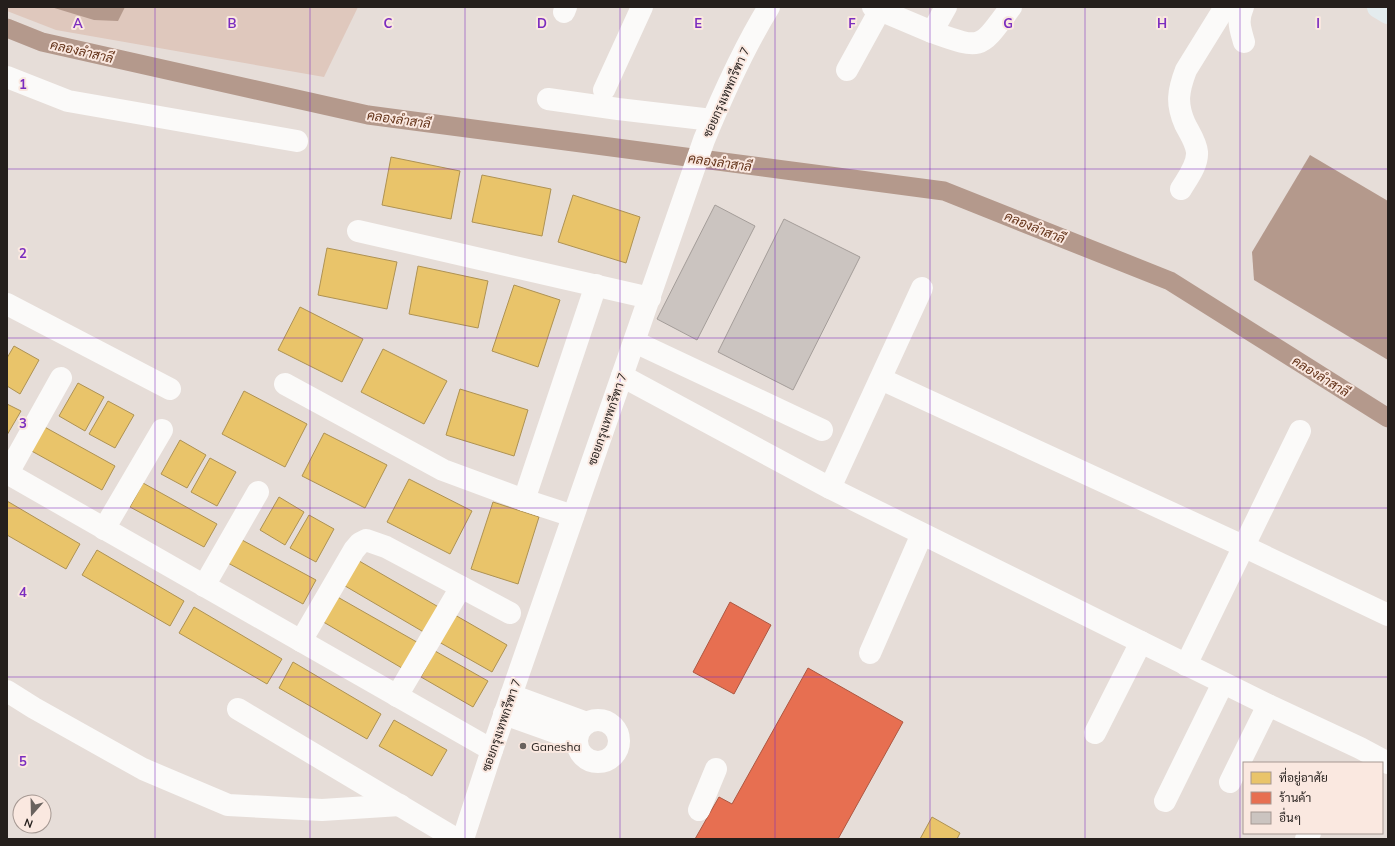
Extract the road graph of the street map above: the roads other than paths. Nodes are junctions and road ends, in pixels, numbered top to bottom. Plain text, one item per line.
1 (642, 7) edge
2 (769, 7) edge
3 (946, 7) edge
4 (1011, 7) edge
5 (1225, 7) edge
6 (1243, 7) edge
7 (1378, 7) edge
8 (876, 8) edge
9 (1388, 13) edge
10 (932, 32) junction
11 (1244, 42) dead end
12 (847, 70) dead end
13 (7, 77) edge
14 (604, 90) dead end
15 (548, 99) dead end
16 (712, 120) junction
17 (297, 140) dead end
18 (1182, 189) dead end
19 (358, 231) dead end
20 (596, 285) junction
21 (922, 288) dead end
22 (650, 298) junction
23 (7, 304) edge
24 (634, 342) junction
25 (622, 376) junction
26 (61, 378) dead end
27 (881, 379) junction
28 (285, 384) dead end
29 (170, 389) dead end
30 (162, 430) dead end
31 (822, 430) dead end
32 (1300, 430) dead end
33 (7, 473) edge
34 (830, 488) junction
35 (258, 492) dead end
36 (524, 500) junction
37 (573, 516) junction
38 (104, 529) junction
39 (922, 534) junction
40 (1243, 546) junction
41 (204, 586) junction
42 (461, 587) junction
43 (510, 613) dead end
44 (1388, 615) edge
45 (301, 641) junction
46 (1141, 642) junction
47 (870, 652) dead end
48 (1186, 665) junction
49 (1223, 683) junction
50 (7, 691) edge
51 (397, 696) junction
52 (508, 705) junction
53 (1268, 705) junction
54 (238, 709) dead end
55 (582, 732) dead end
56 (1095, 733) dead end
57 (492, 750) junction
58 (1356, 756) edge
59 (1388, 763) edge
60 (716, 769) dead end
61 (1230, 782) dead end
62 (1165, 801) dead end
63 (400, 805) junction
64 (699, 810) dead end
65 (456, 839) edge
66 (463, 839) edge

1 - 14 street
2 - 16 street, ซอยกรุงเทพกรีฑา 7
3 - 10 street
4 - 10 street
5 - 18 street
6 - 11 street
7 - 9 main road
8 - 10 street
8 - 12 street
13 - 17 street
15 - 16 street
16 - 22 street, ซอยกรุงเทพกรีฑา 7
19 - 20 street
20 - 22 street
20 - 36 street
21 - 27 street
22 - 24 street, ซอยกรุงเทพกรีฑา 7
23 - 29 street
24 - 25 street, ซอยกรุงเทพกรีฑา 7
24 - 31 street
25 - 34 street
25 - 37 street, ซอยกรุงเทพกรีฑา 7
26 - 33 street
27 - 34 street
27 - 40 street
28 - 36 street
30 - 38 street
32 - 40 street
33 - 38 street
34 - 39 street
35 - 41 street
36 - 37 street
37 - 52 street, ซอยกรุงเทพกรีฑา 7
38 - 41 street
39 - 46 street
39 - 47 street
40 - 44 street
40 - 48 street
41 - 45 street
42 - 43 street
42 - 45 street
42 - 51 street
45 - 51 street
46 - 48 street
46 - 56 street
48 - 49 street
49 - 53 street
49 - 62 street
50 - 63 street
51 - 57 street
52 - 55 street
52 - 57 street, ซอยกรุงเทพกรีฑา 7
53 - 58 street
53 - 61 street
54 - 63 street
57 - 66 street, ซอยกรุงเทพกรีฑา 7
58 - 59 street
60 - 64 street
63 - 65 street

